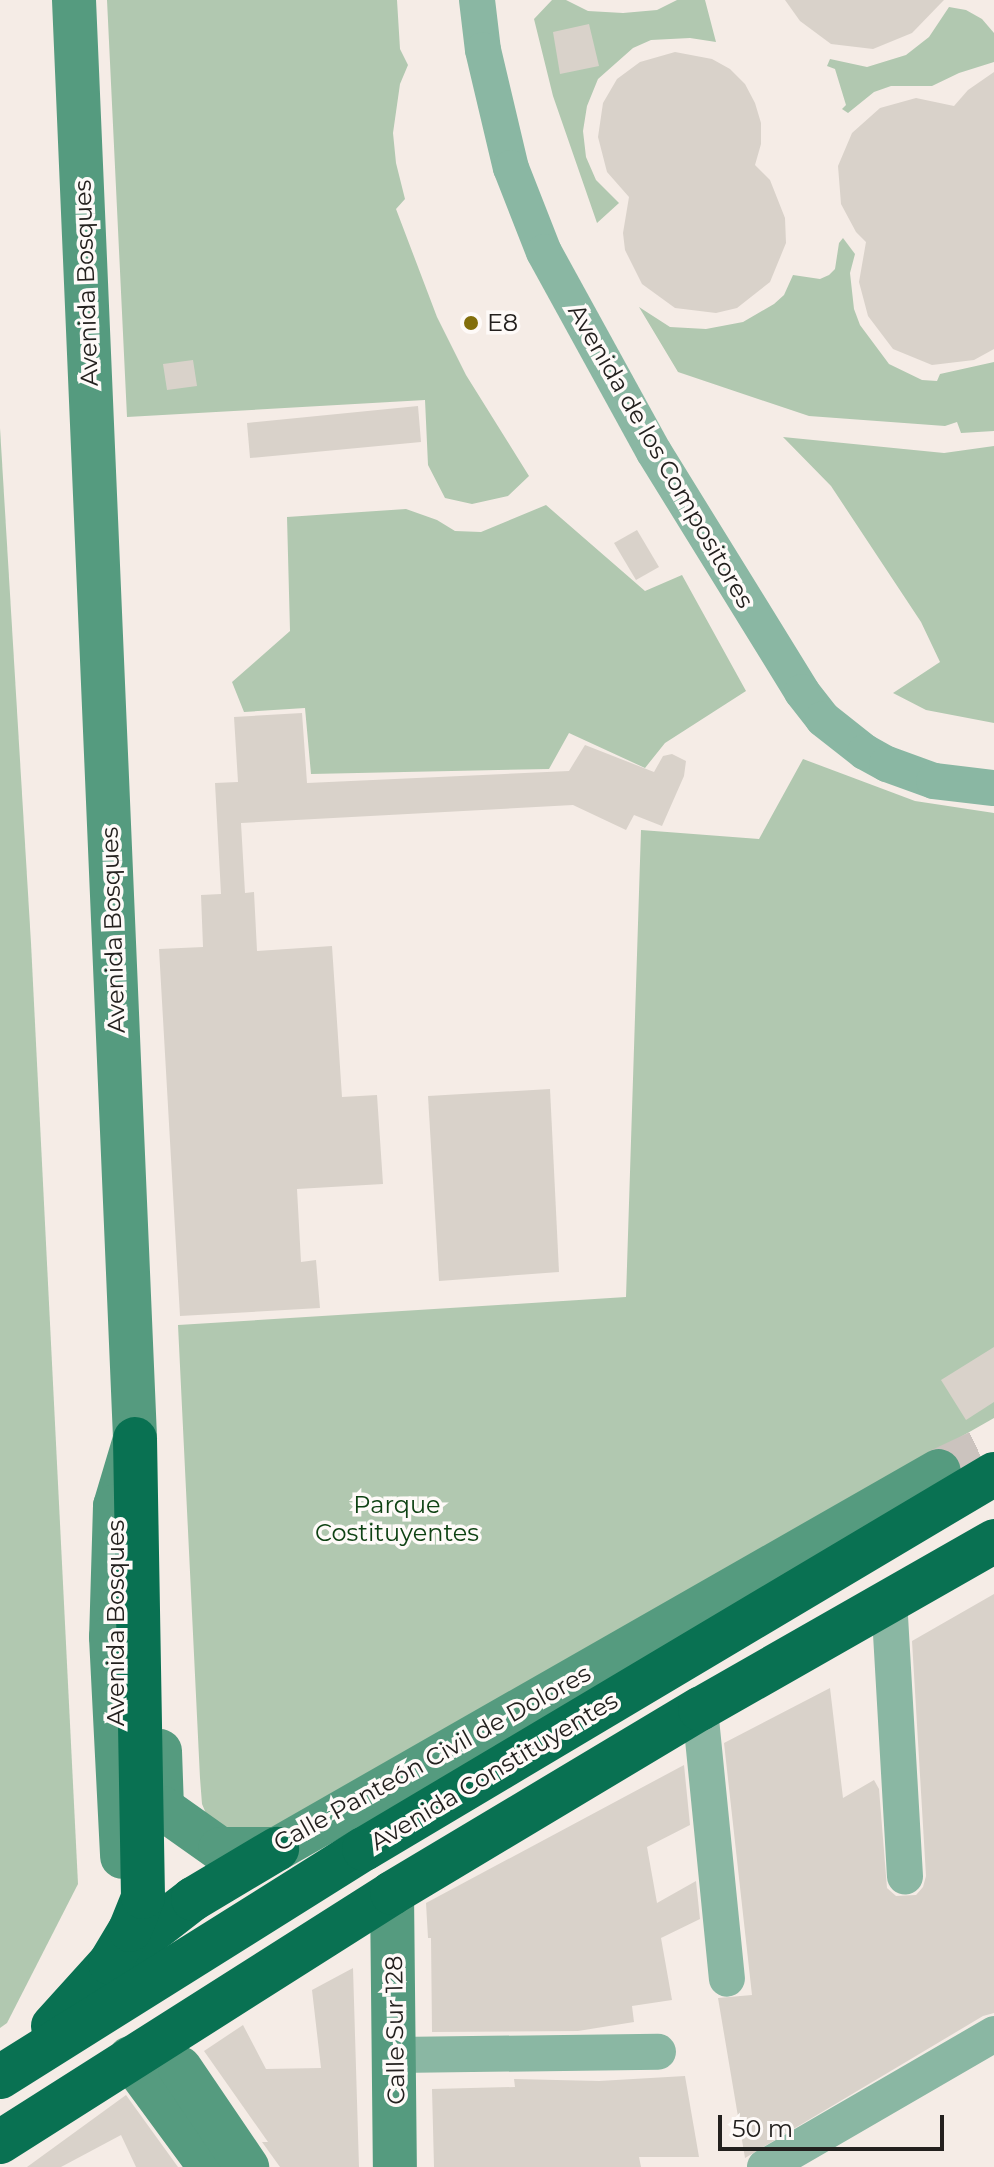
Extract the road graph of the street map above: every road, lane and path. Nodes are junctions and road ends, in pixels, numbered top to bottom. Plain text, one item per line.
1 (74, 0) edge
2 (477, 0) edge
3 (994, 788) edge
4 (135, 1439) junction
5 (939, 1471) tunnel mouth
6 (994, 1474) edge
7 (994, 1541) edge
8 (889, 1599) junction
9 (700, 1709) junction
10 (162, 1808) junction
11 (277, 1849) junction
12 (122, 1857) dead end
13 (905, 1877) dead end
14 (392, 1893) junction
15 (193, 1899) junction
16 (271, 1907) junction
17 (110, 1963) junction
18 (727, 1979) dead end
19 (994, 2034) edge
20 (658, 2052) dead end
21 (396, 2055) junction
22 (130, 2058) junction
23 (180, 2068) dead end
24 (7, 2072) edge
25 (0, 2142) edge
26 (210, 2167) edge
27 (247, 2167) edge
28 (395, 2167) edge
29 (765, 2167) edge

1 - 4 street, Avenida Bosques
2 - 3 street, Avenida de los Compositores
4 - 10 street
4 - 12 street, Avenida Bosques
4 - 17 highway
5 - 11 street, Calle Panteón Civil de Dolores
6 - 16 highway, Avenida Constituyentes
7 - 8 highway
8 - 9 highway
8 - 13 street
9 - 14 highway
9 - 18 street
10 - 11 street, Calle Panteón Civil de Dolores
10 - 15 highway
11 - 15 highway
14 - 21 street, Calle Sur 128
14 - 22 highway
15 - 16 highway
15 - 17 highway
16 - 24 highway, Avenida Constituyentes
17 - 24 highway
19 - 29 street
20 - 21 street
21 - 28 street, Calle Sur 128
22 - 25 highway
22 - 26 street
23 - 27 street

